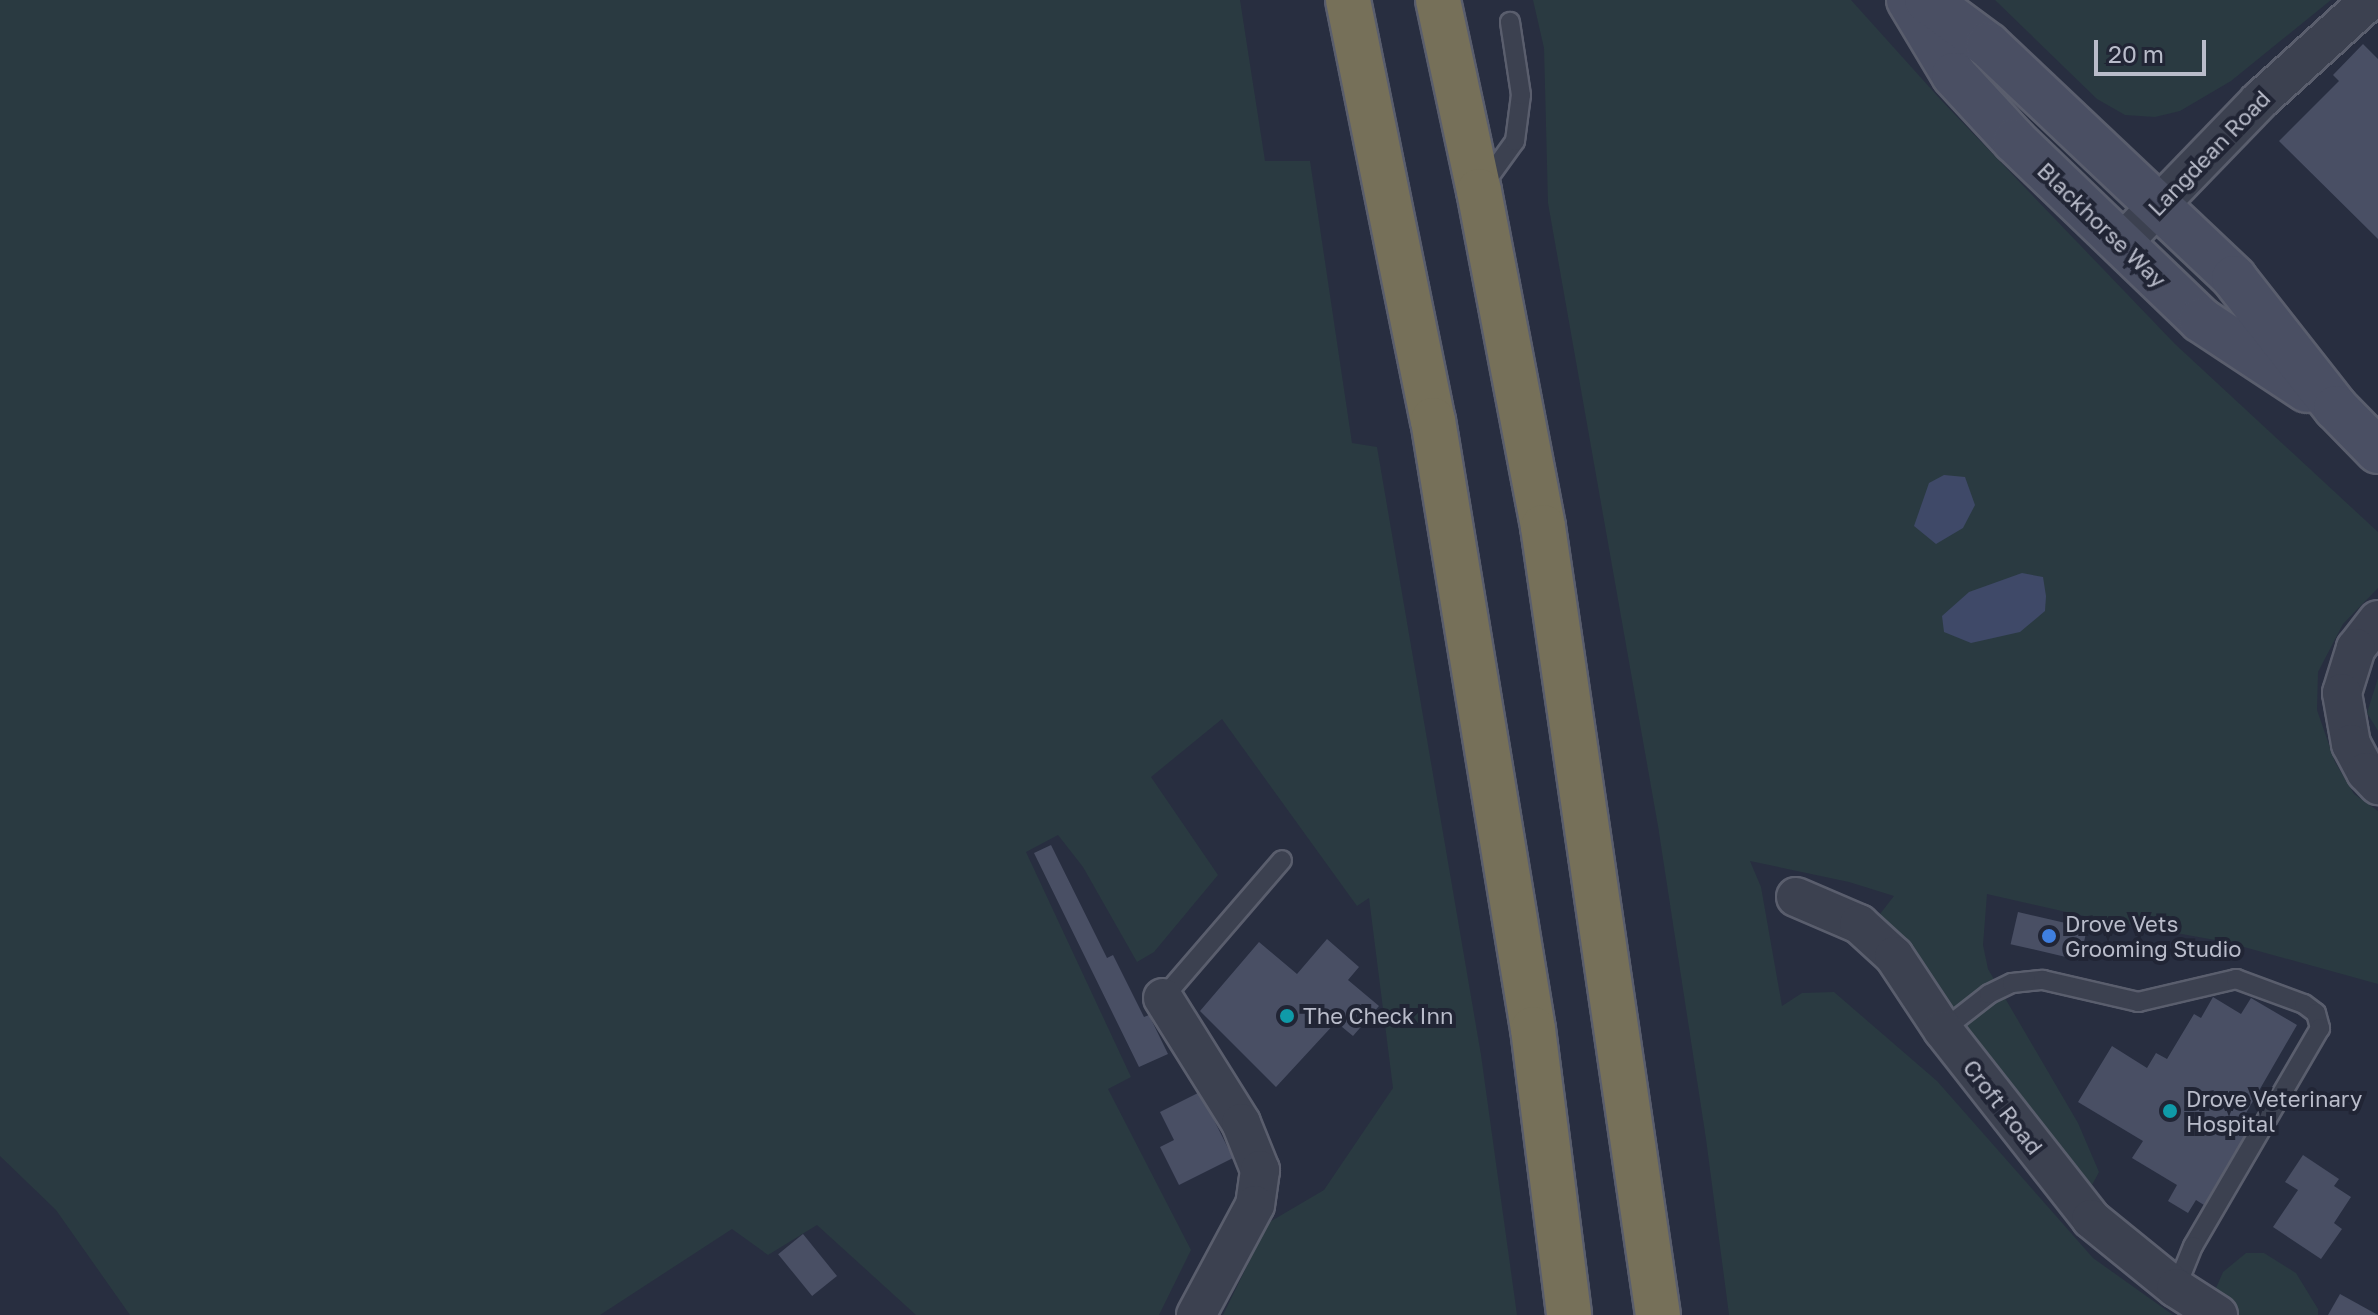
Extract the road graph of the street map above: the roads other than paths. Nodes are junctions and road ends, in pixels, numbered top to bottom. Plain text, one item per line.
1 (1348, 0) edge
2 (1438, 0) edge
3 (1909, 0) edge
4 (1927, 0) edge
5 (2370, 0) edge
6 (1510, 22) dead end
7 (1479, 191) junction
8 (2158, 205) junction
9 (2121, 244) junction
10 (2336, 408) junction
11 (2378, 451) edge
12 (2378, 620) edge
13 (2378, 785) edge
14 (1282, 860) dead end
15 (1796, 897) dead end
16 (1163, 998) joint
17 (1943, 1030) junction
18 (2176, 1288) junction
19 (1196, 1315) edge
20 (1569, 1315) edge
21 (1658, 1315) edge
22 (2218, 1315) edge

1 - 20 highway
2 - 7 highway
3 - 9 main road, Blackhorse Way
4 - 8 main road, Blackhorse Way
5 - 8 street, Langdean Road
6 - 7 lane
7 - 21 highway
8 - 9 street, Langdean Road
8 - 10 main road, Blackhorse Way
9 - 10 main road, Blackhorse Way
10 - 11 main road, Blackhorse Way
12 - 13 street
14 - 16 lane
15 - 17 street, Croft Road
16 - 19 street
17 - 18 street, Croft Road
17 - 18 lane
18 - 22 street, Croft Road

